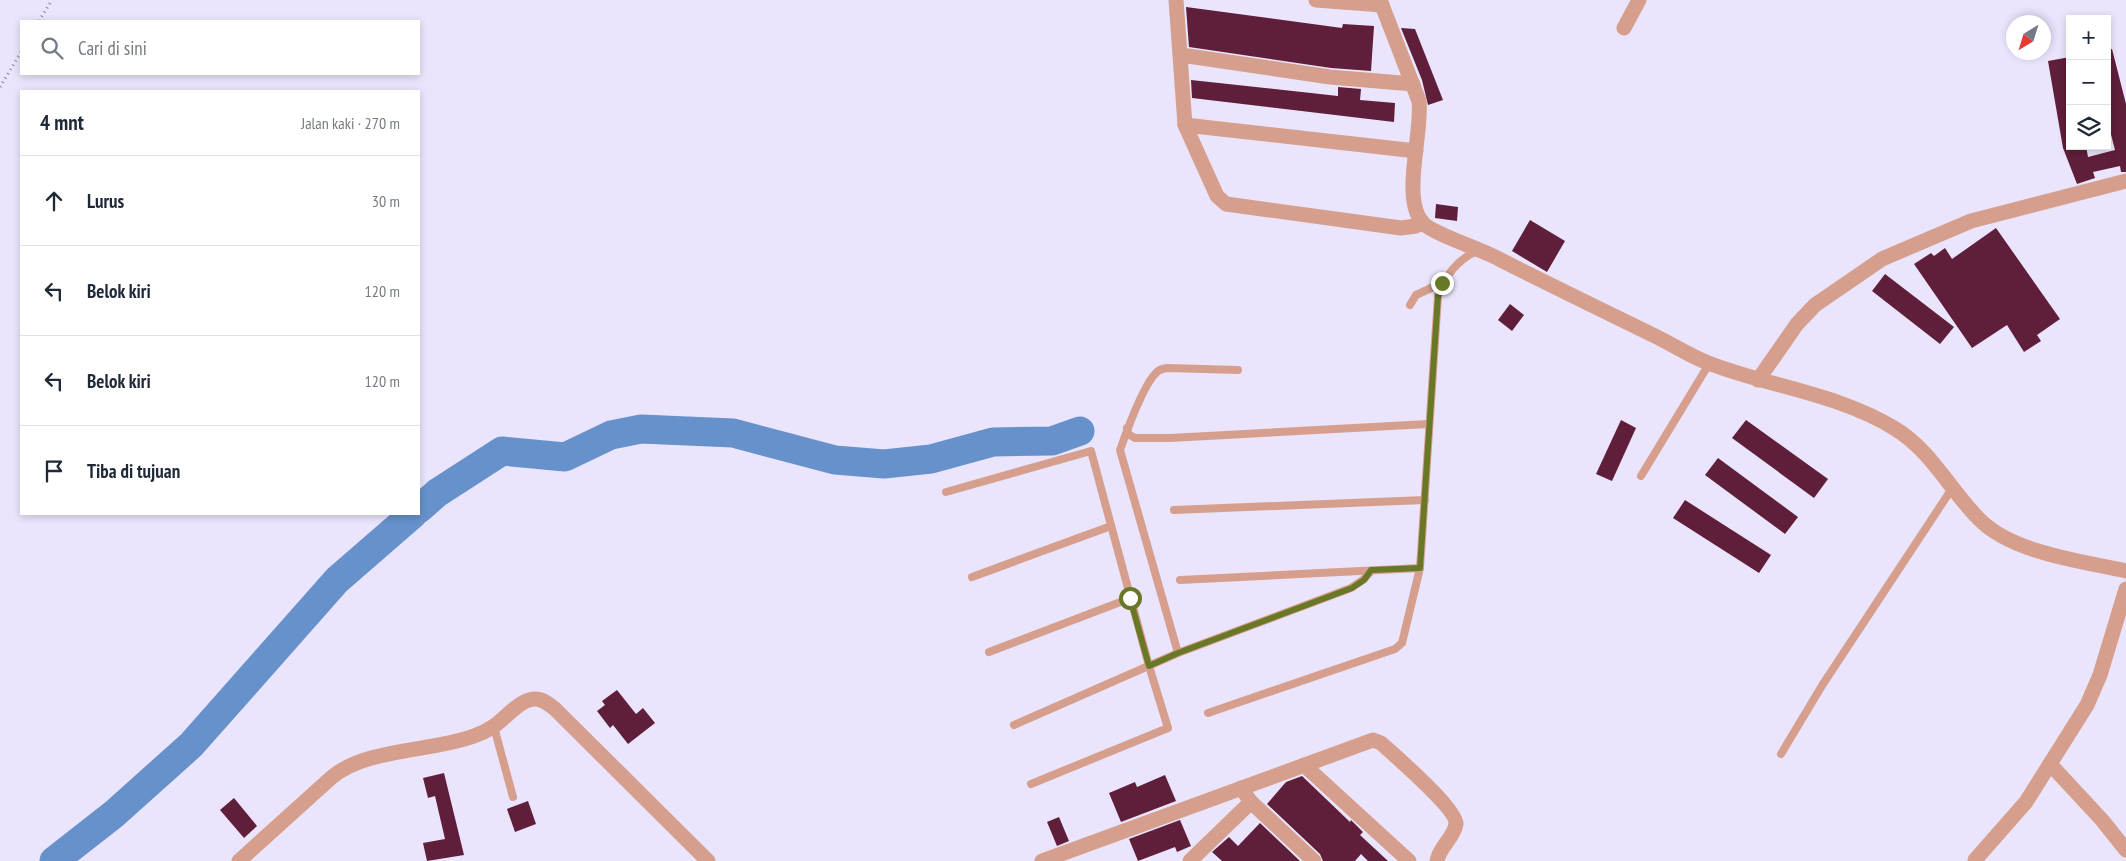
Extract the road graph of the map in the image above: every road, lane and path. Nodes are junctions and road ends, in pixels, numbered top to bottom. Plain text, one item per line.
1 (52, 0) edge
2 (1176, 0) edge
3 (1316, 0) edge
4 (1639, 0) edge
5 (1381, 3) edge
6 (40, 20) edge
7 (1624, 28) dead end
8 (20, 54) edge
9 (1181, 55) junction
10 (1413, 84) junction
11 (0, 87) edge
12 (1185, 125) junction
13 (1416, 151) junction
14 (2126, 181) edge
15 (1422, 222) junction
16 (1482, 250) junction
17 (1442, 283) junction
18 (1410, 305) dead end
19 (1709, 364) junction
20 (1238, 370) dead end
21 (1758, 380) junction
22 (1428, 424) junction
23 (1128, 427) junction
24 (1641, 476) dead end
25 (1953, 487) junction
26 (946, 492) dead end
27 (1425, 500) junction
28 (1174, 510) dead end
29 (1112, 526) junction
30 (1420, 568) junction
31 (1371, 570) junction
32 (2126, 571) edge
33 (972, 577) dead end
34 (1180, 580) dead end
35 (2126, 588) edge
36 (1130, 598) junction
37 (989, 652) dead end
38 (1178, 653) junction
39 (1149, 666) junction
40 (1208, 713) dead end
41 (1014, 725) dead end
42 (494, 727) junction
43 (1781, 754) dead end
44 (2050, 764) junction
45 (1304, 765) junction
46 (1031, 784) dead end
47 (1240, 788) junction
48 (513, 797) dead end
49 (1250, 802) junction
50 (2126, 850) edge
51 (1197, 859) edge
52 (244, 860) edge
53 (1975, 860) edge
54 (708, 861) edge
55 (1042, 861) edge
56 (1314, 861) edge
57 (1409, 861) edge
58 (1437, 861) edge

1 - 6 path
2 - 9 street
3 - 5 street
4 - 7 street
5 - 10 street
8 - 11 path
9 - 10 street
9 - 12 street
10 - 13 street
12 - 13 street
12 - 15 street
13 - 15 street
14 - 21 street
15 - 16 street
16 - 17 lane
16 - 19 street
17 - 18 lane
17 - 22 lane
19 - 21 street
19 - 24 lane
20 - 23 lane
21 - 25 street
22 - 23 lane
22 - 27 lane
23 - 38 lane
25 - 32 street
25 - 43 lane
26 - 29 lane
27 - 28 lane
27 - 30 lane
29 - 33 lane
29 - 36 lane
30 - 31 lane
30 - 40 lane
31 - 34 lane
31 - 38 lane
35 - 44 street
36 - 37 lane
36 - 39 lane
38 - 39 lane
39 - 41 lane
39 - 46 lane
42 - 48 lane
42 - 52 street
42 - 54 street
44 - 50 street
44 - 53 street
45 - 47 street
45 - 57 street
45 - 58 street
47 - 49 street
47 - 55 street
49 - 51 street
49 - 56 street

